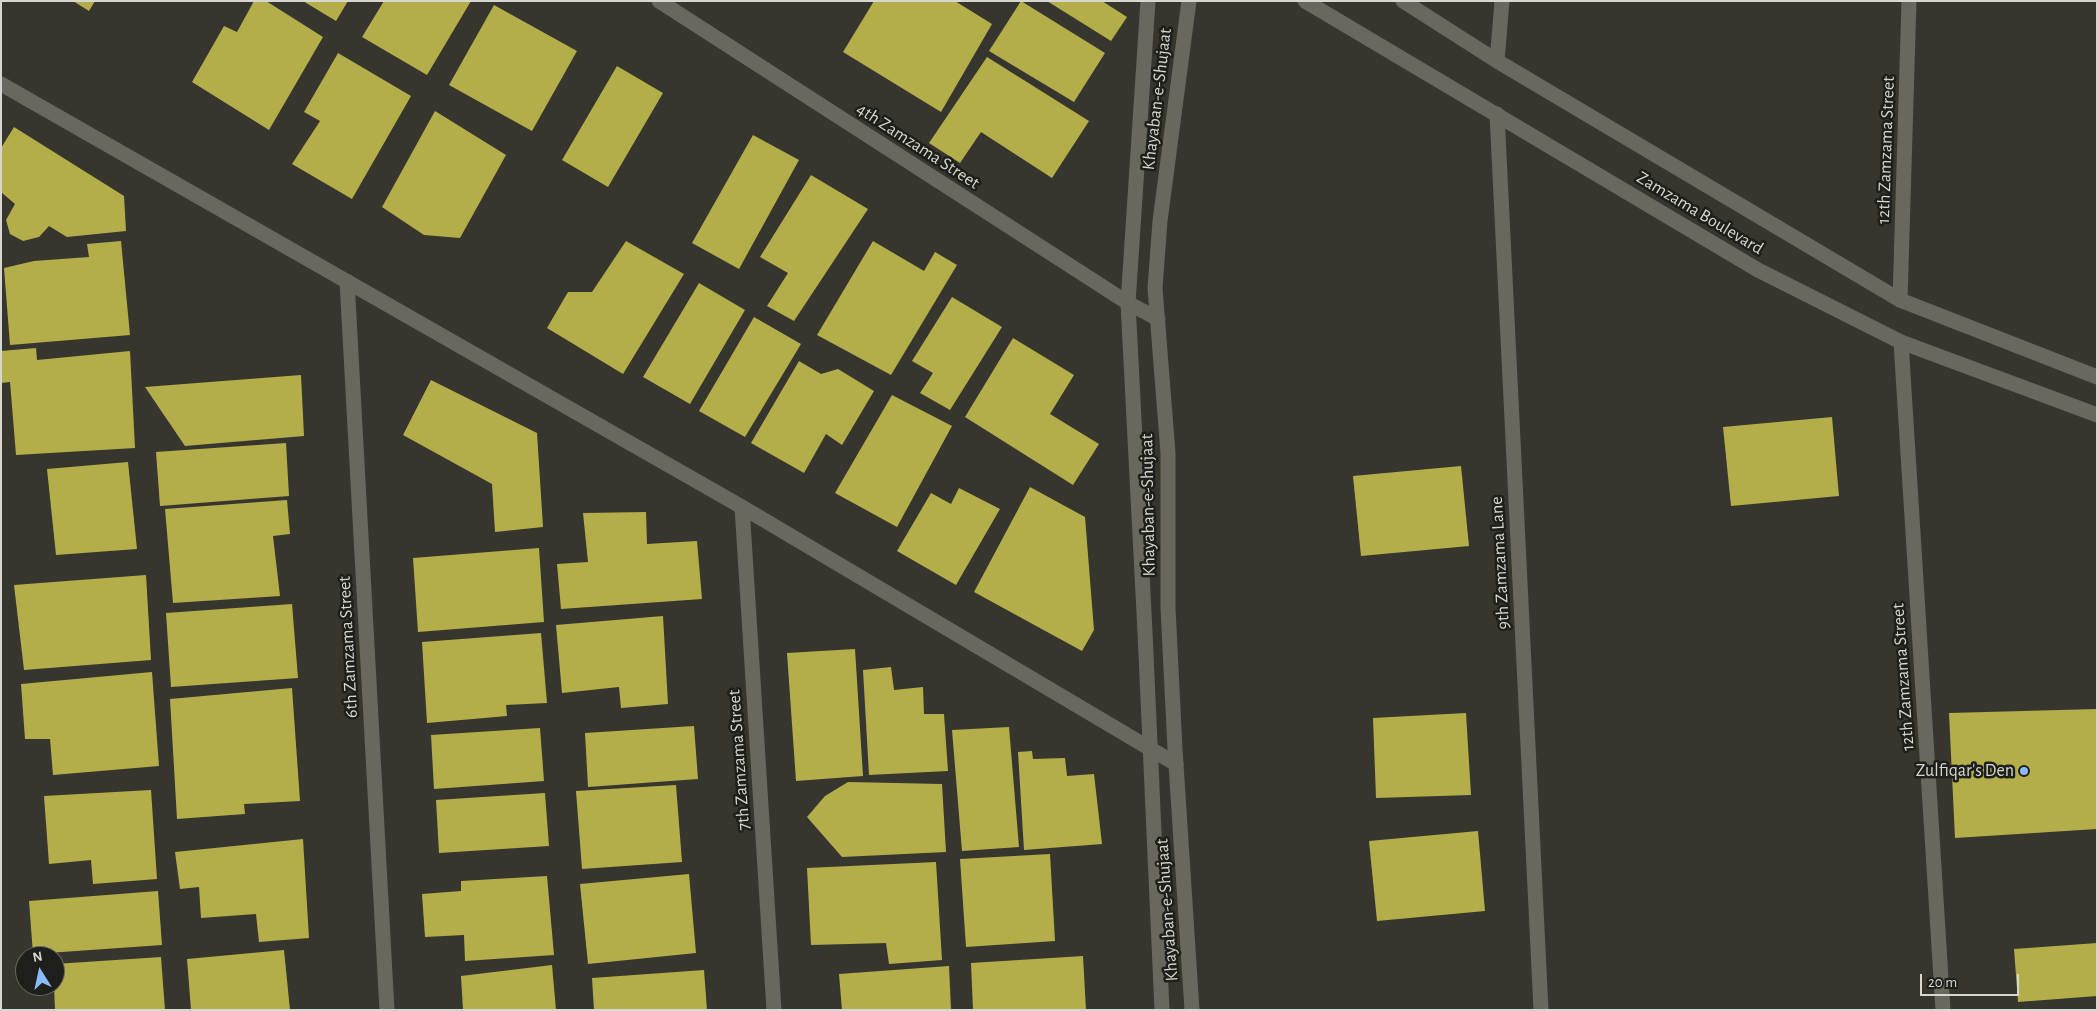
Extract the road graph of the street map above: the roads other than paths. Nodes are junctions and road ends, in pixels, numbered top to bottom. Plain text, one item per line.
1 (659, 1) edge
2 (1148, 1) edge
3 (1189, 1) edge
4 (1305, 1) edge
5 (1404, 1) edge
6 (1502, 1) edge
7 (1909, 1) edge
8 (1497, 61) junction
9 (1, 84) edge
10 (1497, 114) junction
11 (347, 281) junction
12 (1900, 300) junction
13 (1128, 303) junction
14 (1158, 319) junction
15 (1901, 342) junction
16 (2097, 377) edge
17 (2097, 415) edge
18 (742, 507) junction
19 (1150, 747) junction
20 (1176, 764) junction
21 (387, 1010) edge
22 (774, 1010) edge
23 (1162, 1010) edge
24 (1192, 1010) edge
25 (1542, 1010) edge
26 (1943, 1010) edge

1 - 13 street, 4th Zamzama Street
2 - 13 street, Khayaban-e-Shujaat
3 - 14 street, Khayaban-e-Shujaat
4 - 10 street, Zamzama Boulevard
5 - 8 street, Zamzama Boulevard
6 - 8 street
7 - 12 street, 12th Zamzama Street
8 - 12 street, Zamzama Boulevard
9 - 11 street
10 - 15 street, Zamzama Boulevard
10 - 25 street, 9th Zamzama Lane
11 - 18 street
11 - 21 street, 6th Zamzama Street
12 - 16 street, Zamzama Boulevard
13 - 14 street, 4th Zamzama Street
13 - 19 street, Khayaban-e-Shujaat
14 - 20 street, Khayaban-e-Shujaat
15 - 17 street, Zamzama Boulevard
15 - 26 street, 12th Zamzama Street
18 - 19 street
18 - 22 street, 7th Zamzama Street
19 - 20 street
19 - 23 street, Khayaban-e-Shujaat
20 - 24 street, Khayaban-e-Shujaat

